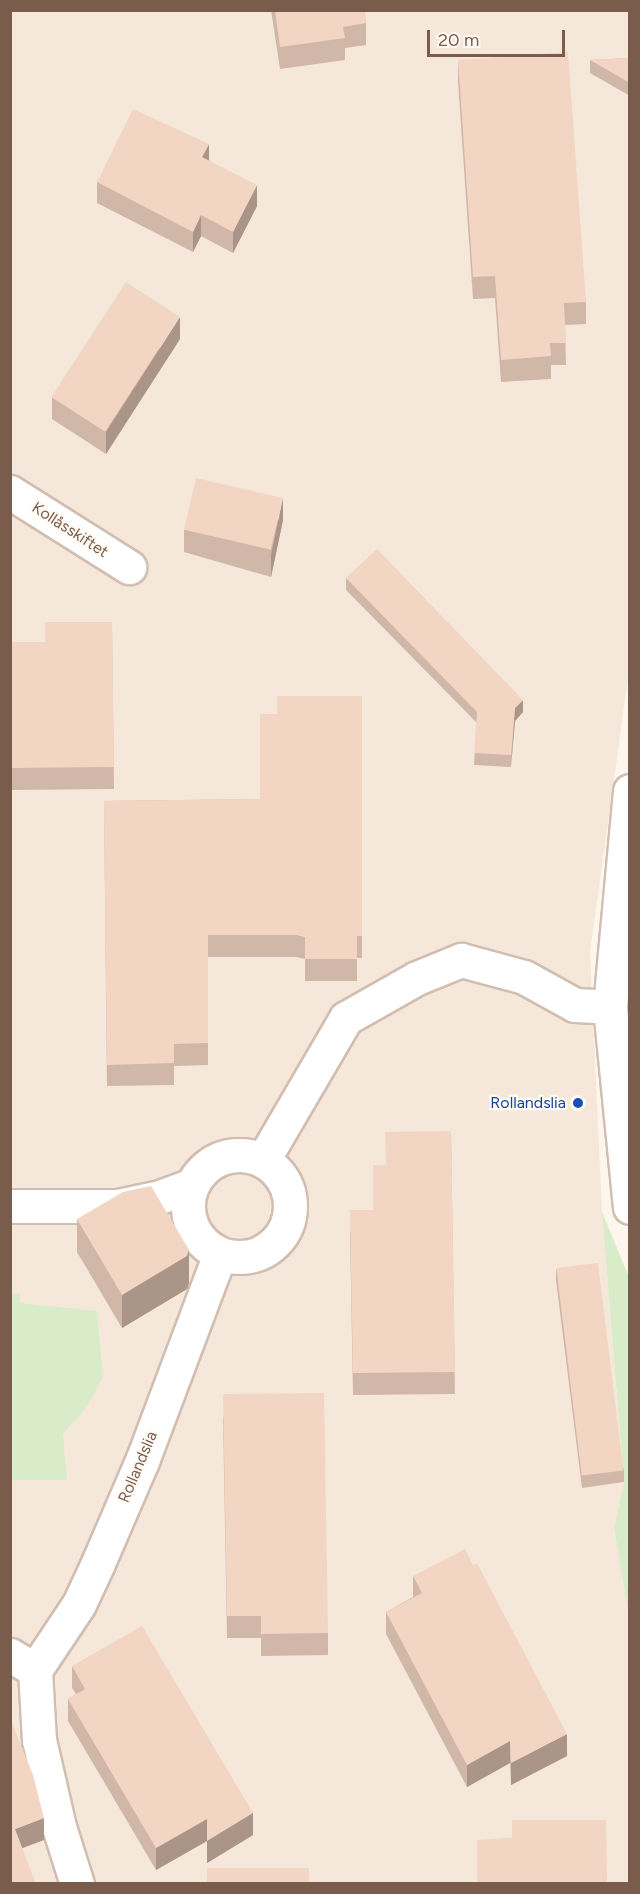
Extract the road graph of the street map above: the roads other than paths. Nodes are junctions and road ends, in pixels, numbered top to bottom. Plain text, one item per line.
1 (10, 492) edge
2 (129, 567) dead end
3 (630, 791) edge
4 (610, 1007) junction
5 (263, 1160) junction
6 (192, 1185) junction
7 (10, 1206) edge
8 (630, 1207) edge
9 (220, 1254) junction
10 (23, 1662) edge
11 (77, 1884) edge

1 - 2 street, Kollåsskiftet
3 - 4 street
4 - 5 street
4 - 8 street
5 - 6 street
5 - 9 street
6 - 7 street
6 - 9 street
9 - 10 street, Rollandslia
10 - 11 street, Rollandslia

